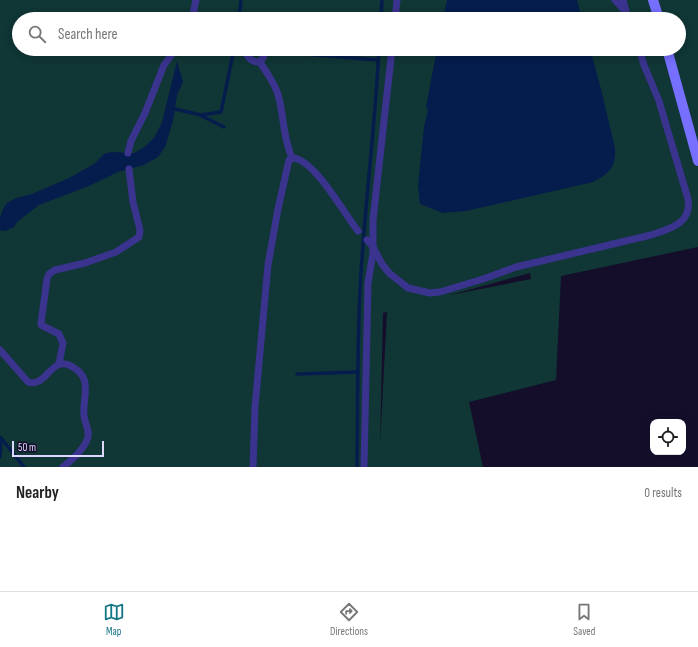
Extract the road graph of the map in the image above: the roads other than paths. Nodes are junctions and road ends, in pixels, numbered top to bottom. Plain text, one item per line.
1 (196, 0) edge
2 (397, 0) edge
3 (615, 0) edge
4 (623, 0) edge
5 (653, 0) edge
6 (193, 12) edge
7 (396, 12) edge
8 (624, 12) edge
9 (626, 12) edge
10 (657, 12) edge
11 (171, 56) edge
12 (248, 56) edge
13 (264, 56) edge
14 (391, 56) edge
15 (641, 56) edge
16 (669, 56) edge
17 (260, 62) junction
18 (128, 153) dead end
19 (292, 158) junction
20 (698, 161) edge
21 (129, 169) dead end
22 (358, 231) dead end
23 (367, 240) dead end
24 (373, 247) junction
25 (0, 350) edge
26 (59, 364) junction
27 (63, 467) edge
28 (253, 467) edge
29 (364, 467) edge

1 - 6 lane
2 - 7 lane
3 - 8 lane
4 - 9 lane
5 - 10 street
11 - 18 lane
12 - 17 lane
13 - 17 lane
14 - 24 lane
15 - 24 lane
16 - 20 street
17 - 19 lane
19 - 22 lane
19 - 28 lane
21 - 26 lane
23 - 24 lane
24 - 29 lane
25 - 26 lane
26 - 27 lane

